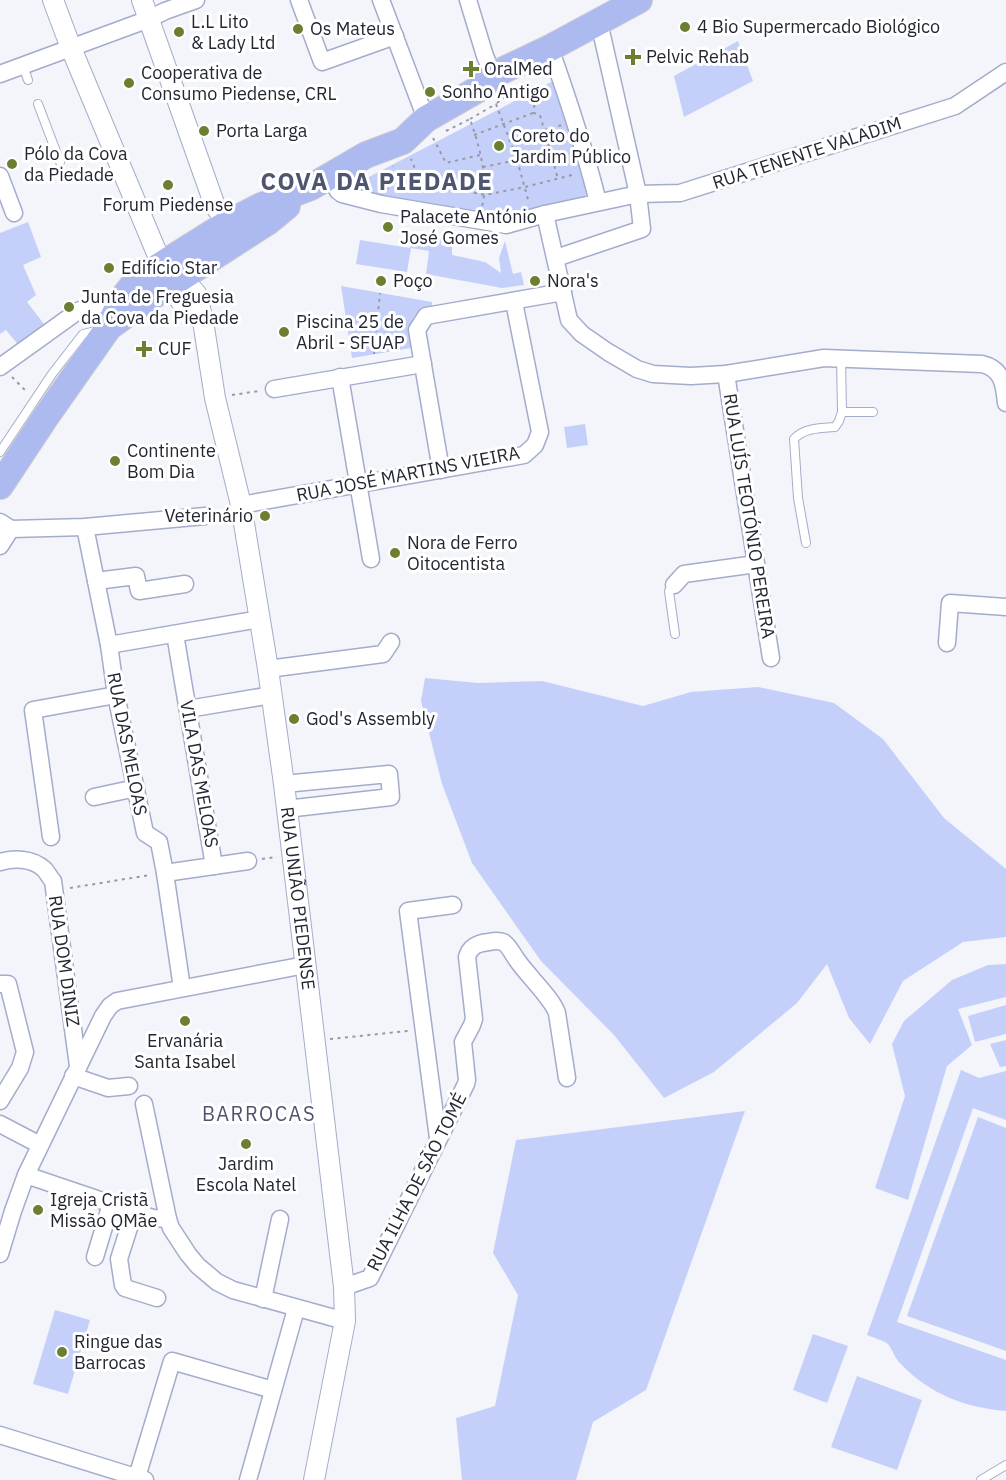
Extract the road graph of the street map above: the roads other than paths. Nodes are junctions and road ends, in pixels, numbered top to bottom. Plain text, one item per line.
1 (53, 0) edge
2 (142, 0) edge
3 (196, 0) edge
4 (299, 0) edge
5 (381, 0) edge
6 (468, 0) edge
7 (639, 0) edge
8 (149, 20) junction
9 (599, 22) junction
10 (395, 36) junction
11 (71, 48) junction
12 (550, 48) junction
13 (1006, 72) edge
14 (0, 74) edge
15 (495, 84) junction
16 (38, 104) dead end
17 (434, 130) junction
18 (60, 162) dead end
19 (0, 176) edge
20 (320, 182) junction
21 (638, 194) junction
22 (598, 202) junction
23 (14, 213) dead end
24 (539, 215) junction
25 (237, 229) junction
26 (556, 258) junction
27 (170, 272) junction
28 (563, 292) junction
29 (121, 300) junction
30 (514, 302) junction
31 (109, 327) junction
32 (841, 358) junction
33 (423, 364) junction
34 (3, 369) edge
35 (726, 374) junction
36 (340, 377) junction
37 (274, 389) dead end
38 (1006, 403) edge
39 (842, 412) junction
40 (873, 412) dead end
41 (37, 413) junction
42 (0, 452) edge
43 (441, 470) junction
44 (359, 484) junction
45 (0, 486) edge
46 (241, 505) junction
47 (205, 516) dead end
48 (5, 525) edge
49 (85, 528) junction
50 (806, 543) dead end
51 (0, 546) edge
52 (370, 559) dead end
53 (756, 564) junction
54 (96, 581) junction
55 (184, 584) dead end
56 (674, 585) joint
57 (1006, 607) edge
58 (260, 619) junction
59 (175, 634) junction
60 (675, 634) dead end
61 (391, 642) dead end
62 (947, 643) dead end
63 (109, 645) junction
64 (771, 658) dead end
65 (268, 669) junction
66 (116, 695) junction
67 (272, 695) junction
68 (188, 709) junction
69 (284, 784) junction
70 (136, 788) junction
71 (94, 797) dead end
72 (286, 809) junction
73 (51, 837) dead end
74 (248, 861) road end
75 (0, 862) edge
76 (214, 866) junction
77 (165, 873) junction
78 (453, 905) dead end
79 (305, 965) junction
80 (0, 984) edge
81 (183, 988) junction
82 (76, 1071) junction
83 (567, 1078) dead end
84 (129, 1086) dead end
85 (0, 1101) edge
86 (144, 1104) dead end
87 (0, 1124) edge
88 (438, 1138) junction
89 (40, 1145) junction
90 (27, 1175) junction
91 (111, 1204) junction
92 (6, 1209) edge
93 (134, 1212) junction
94 (280, 1219) dead end
95 (168, 1220) junction
96 (0, 1254) edge
97 (95, 1257) dead end
98 (345, 1287) junction
99 (157, 1298) dead end
100 (263, 1299) junction
101 (296, 1309) junction
102 (345, 1321) junction
103 (273, 1390) junction
104 (0, 1435) edge
105 (1006, 1465) edge
106 (94, 1472) edge
107 (142, 1479) edge
108 (248, 1480) edge
109 (314, 1480) edge
110 (981, 1480) edge

1 - 11 street
2 - 8 street
3 - 8 street
4 - 10 street
5 - 10 street
6 - 15 street
7 - 9 main road
8 - 11 street
8 - 25 street
9 - 12 main road
9 - 21 street
10 - 17 street
11 - 14 street
11 - 27 street
12 - 15 main road
12 - 22 street
13 - 21 street, RUA TENENTE VALADIM
15 - 17 main road
16 - 18 lane
17 - 20 main road
19 - 23 street
20 - 24 street, RUA TENENTE VALADIM
20 - 25 main road
21 - 22 street, RUA TENENTE VALADIM
21 - 26 street
22 - 24 street, RUA TENENTE VALADIM
24 - 26 street
25 - 27 main road
26 - 28 street
27 - 29 main road
27 - 31 main road
27 - 46 street, RUA UNIÃO PIEDENSE
28 - 30 street
28 - 35 street
29 - 31 main road
29 - 34 street
30 - 33 street
30 - 43 street, RUA JOSÉ MARTINS VIEIRA
31 - 41 main road
32 - 35 street
32 - 38 street
32 - 39 lane
33 - 36 street
33 - 43 street
35 - 53 street, RUA LUÍS TEOTÓNIO PEREIRA
36 - 37 street
36 - 44 street
39 - 40 lane
39 - 50 lane
41 - 42 lane
41 - 45 main road
43 - 44 street, RUA JOSÉ MARTINS VIEIRA
44 - 46 street, RUA JOSÉ MARTINS VIEIRA
44 - 52 street
46 - 58 street, RUA UNIÃO PIEDENSE
47 - 49 street
48 - 49 street
48 - 51 street
49 - 54 street, RUA DAS MELOAS
53 - 56 street
53 - 64 street, RUA LUÍS TEOTÓNIO PEREIRA
54 - 55 street
54 - 63 street, RUA DAS MELOAS
56 - 60 lane
57 - 62 street
58 - 59 street
58 - 65 street, RUA UNIÃO PIEDENSE
59 - 63 street
59 - 68 street, VILA DAS MELOAS
61 - 65 street
63 - 66 street, RUA DAS MELOAS
65 - 67 street, RUA UNIÃO PIEDENSE
66 - 70 street, RUA DAS MELOAS
66 - 73 street
67 - 68 street
67 - 69 street, RUA UNIÃO PIEDENSE
68 - 76 street, VILA DAS MELOAS
69 - 72 street, RUA UNIÃO PIEDENSE
69 - 72 street
70 - 71 street
70 - 77 street, RUA DAS MELOAS
72 - 79 street, RUA UNIÃO PIEDENSE
74 - 76 street
75 - 82 street, RUA DOM DINIZ
76 - 77 street
77 - 81 street, RUA DAS MELOAS
78 - 88 street
79 - 81 street
79 - 98 street, RUA UNIÃO PIEDENSE
80 - 85 street
81 - 82 street
82 - 84 street
82 - 89 street
83 - 88 street, RUA ILHA DE SÃO TOMÉ
86 - 95 street
87 - 89 street
88 - 98 street, RUA ILHA DE SÃO TOMÉ
89 - 90 street
90 - 91 street
90 - 92 street
91 - 93 street
91 - 97 street
92 - 96 street
93 - 95 street
93 - 99 street
94 - 100 street
95 - 100 street
98 - 102 street, RUA UNIÃO PIEDENSE
100 - 101 street
101 - 102 street
101 - 103 street
102 - 109 street, RUA UNIÃO PIEDENSE
103 - 107 street
103 - 108 street
104 - 106 street
105 - 110 lane
106 - 107 street

